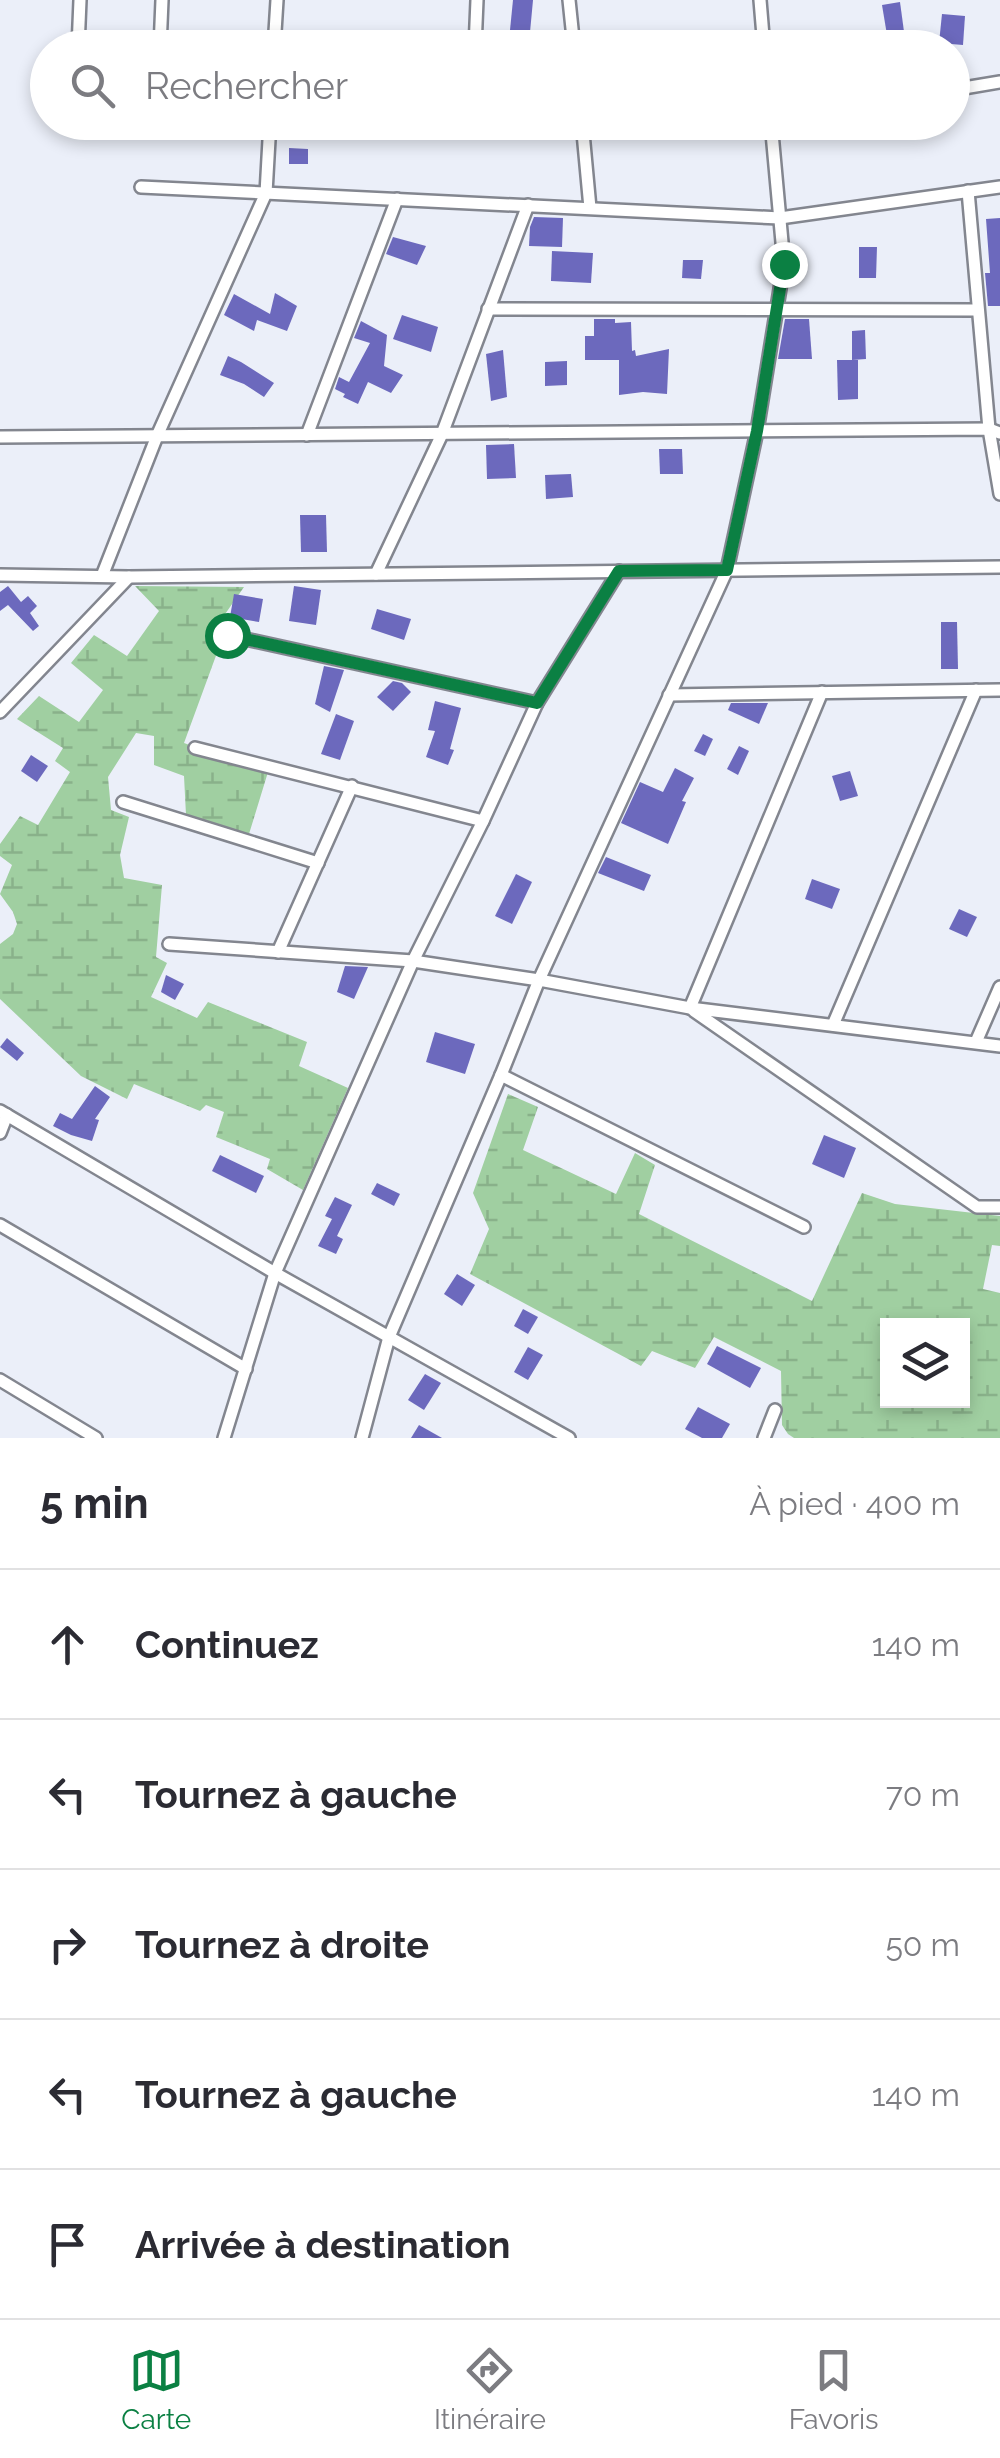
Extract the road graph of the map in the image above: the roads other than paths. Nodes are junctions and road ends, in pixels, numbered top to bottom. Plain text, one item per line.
1 (80, 0) edge
2 (162, 0) edge
3 (276, 0) edge
4 (477, 0) edge
5 (568, 0) edge
6 (760, 0) edge
7 (79, 30) edge
8 (161, 30) edge
9 (275, 30) edge
10 (476, 30) edge
11 (572, 30) edge
12 (762, 30) edge
13 (1000, 82) edge
14 (970, 87) edge
15 (269, 140) edge
16 (584, 140) edge
17 (773, 140) edge
18 (1000, 186) edge
19 (141, 187) dead end
20 (968, 191) junction
21 (266, 192) junction
22 (397, 199) junction
23 (528, 205) junction
24 (590, 208) junction
25 (780, 218) junction
26 (488, 309) junction
27 (776, 310) junction
28 (977, 310) junction
29 (757, 431) junction
30 (994, 431) edge
31 (307, 434) junction
32 (442, 434) junction
33 (157, 436) junction
34 (0, 437) edge
35 (1000, 494) edge
36 (1000, 566) edge
37 (727, 570) junction
38 (619, 571) junction
39 (376, 574) junction
40 (0, 575) edge
41 (102, 576) junction
42 (129, 577) junction
43 (227, 635) dead end
44 (976, 690) junction
45 (1000, 690) edge
46 (822, 692) junction
47 (669, 694) junction
48 (537, 703) junction
49 (0, 712) edge
50 (196, 748) dead end
51 (352, 786) junction
52 (123, 802) dead end
53 (483, 821) junction
54 (318, 863) junction
55 (169, 944) dead end
56 (278, 952) junction
57 (413, 961) junction
58 (539, 980) junction
59 (1000, 987) edge
60 (690, 1008) junction
61 (833, 1025) junction
62 (976, 1042) junction
63 (1000, 1046) edge
64 (502, 1075) junction
65 (4, 1113) edge
66 (0, 1133) edge
67 (1000, 1207) edge
68 (0, 1225) edge
69 (804, 1227) dead end
70 (275, 1273) junction
71 (389, 1336) junction
72 (246, 1369) junction
73 (0, 1380) edge
74 (775, 1410) dead end
75 (96, 1438) edge
76 (224, 1438) edge
77 (362, 1438) edge
78 (569, 1438) edge
79 (764, 1438) edge

1 - 7 street
2 - 8 street
3 - 9 street
4 - 10 street
5 - 11 street
6 - 12 street
13 - 14 street
15 - 21 street
16 - 24 street
17 - 25 street
18 - 20 street
19 - 21 street
20 - 25 street
20 - 28 street
21 - 22 street
21 - 33 street
22 - 23 street
22 - 31 street
23 - 24 street
23 - 26 street
24 - 25 street
25 - 27 street
26 - 27 street
26 - 32 street
27 - 28 street
27 - 29 street
28 - 30 street
29 - 30 street
29 - 32 street
29 - 37 street
30 - 35 street
31 - 32 street
31 - 33 street
32 - 39 street
33 - 34 street
33 - 41 street
36 - 37 street
37 - 38 street
37 - 47 street
38 - 39 street
38 - 48 street
39 - 42 street
40 - 41 street
41 - 42 street
42 - 49 street
43 - 48 street
44 - 45 street
44 - 46 street
44 - 61 street
46 - 47 street
46 - 60 street
47 - 58 street
48 - 53 street
50 - 51 street
51 - 53 street
51 - 54 street
52 - 54 street
53 - 57 street
54 - 56 street
55 - 56 street
56 - 57 street
57 - 58 street
57 - 70 street
58 - 60 street
58 - 64 street
59 - 62 street
60 - 61 street
60 - 67 street
61 - 62 street
62 - 63 street
64 - 69 street
64 - 71 street
65 - 66 street
65 - 70 street
68 - 72 street
70 - 71 street
70 - 72 street
71 - 77 street
71 - 78 street
72 - 76 street
73 - 75 street
74 - 79 street

